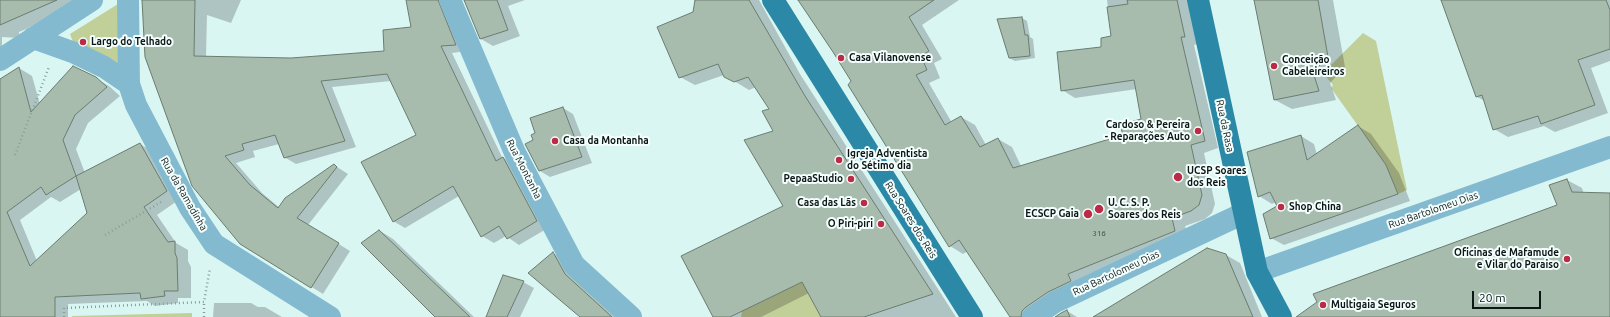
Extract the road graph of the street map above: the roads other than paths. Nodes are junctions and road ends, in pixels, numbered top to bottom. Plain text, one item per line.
1 (92, 0) edge
2 (128, 0) edge
3 (450, 0) edge
4 (773, 0) edge
5 (1198, 0) edge
6 (33, 38) junction
7 (0, 60) edge
8 (129, 84) junction
9 (1610, 147) edge
10 (1244, 213) junction
11 (1257, 272) junction
12 (330, 317) edge
13 (631, 317) edge
14 (972, 317) edge
15 (1033, 317) edge
16 (1281, 317) edge

1 - 6 street
2 - 8 street
3 - 13 street, Rua Montanha
4 - 14 main road, Rua Soares dos Reis
5 - 10 main road, Rua da Rasa
6 - 7 street
6 - 8 street
8 - 12 street, Rua da Ramadinha
9 - 11 street, Rua Bartolomeu Dias
10 - 11 main road, Rua da Rasa
10 - 15 street, Rua Bartolomeu Dias
11 - 16 main road, Rua da Rasa

